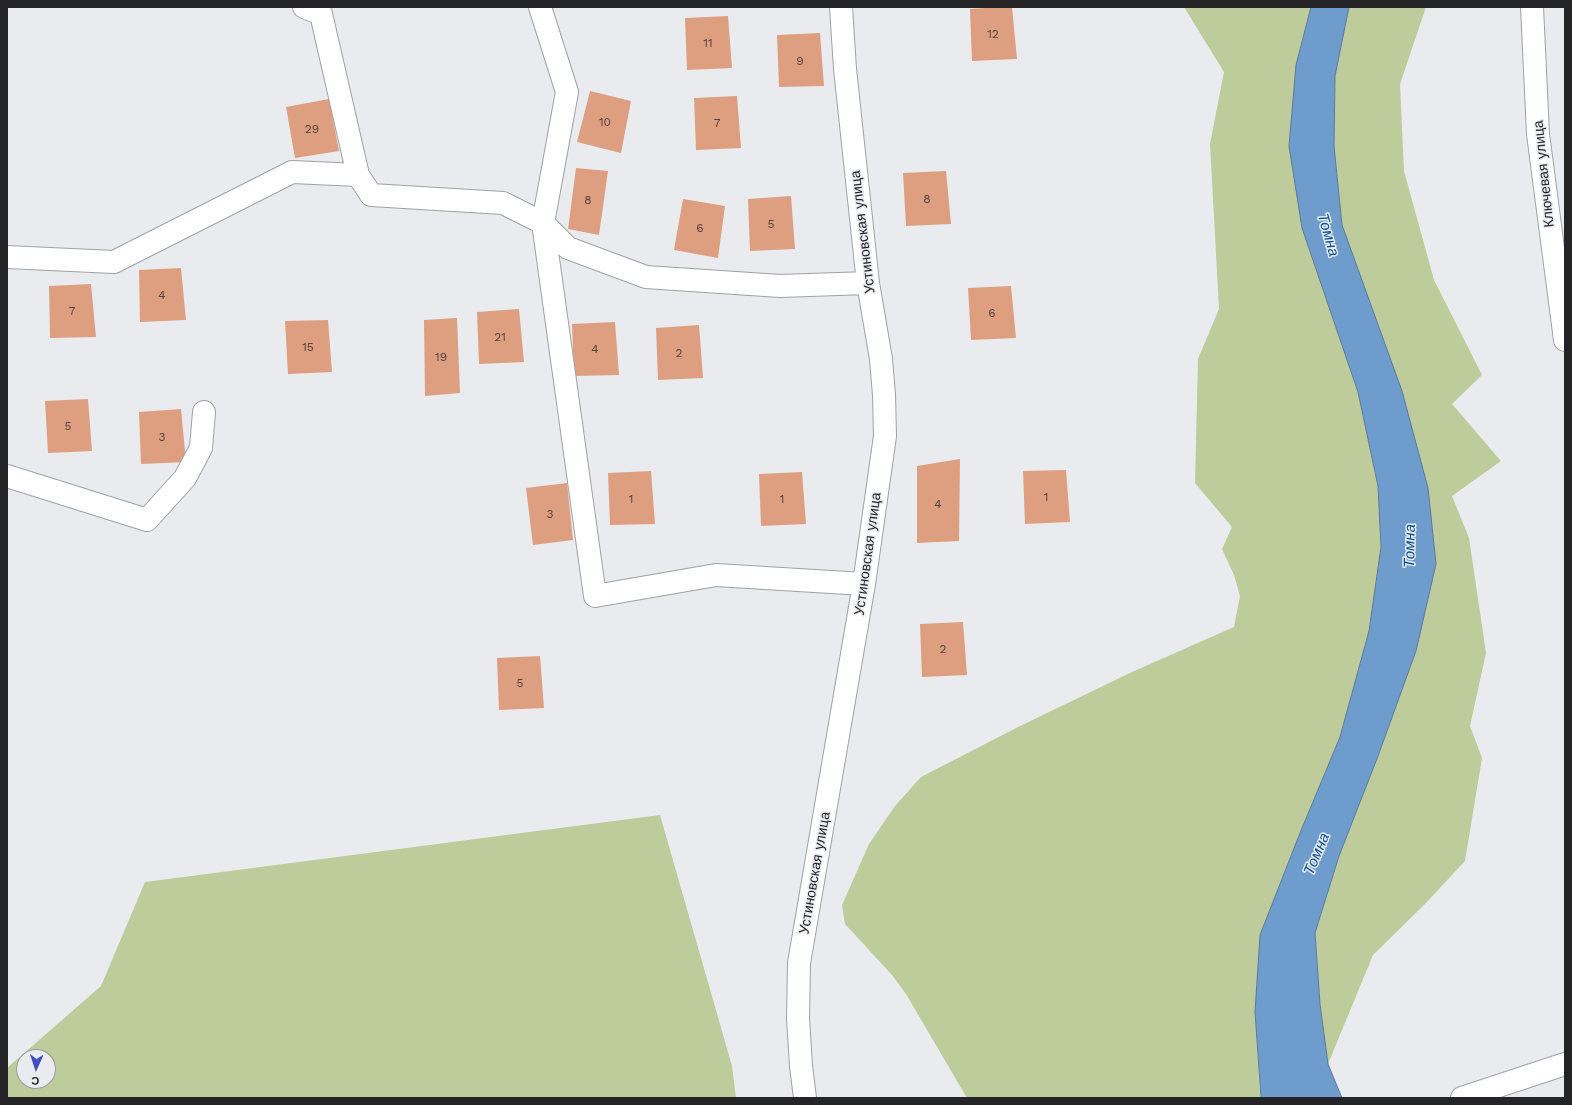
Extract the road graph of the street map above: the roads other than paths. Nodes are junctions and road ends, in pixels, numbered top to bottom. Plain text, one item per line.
1 (304, 7) edge
2 (540, 7) edge
3 (841, 7) edge
4 (1532, 7) edge
5 (358, 175) junction
6 (543, 223) junction
7 (7, 257) edge
8 (868, 283) junction
9 (1565, 340) edge
10 (204, 412) dead end
11 (7, 476) edge
12 (864, 584) junction
13 (1565, 1064) edge
14 (805, 1098) edge
15 (1462, 1098) edge

1 - 5 street
2 - 6 street
3 - 8 street, Устиновская улица
4 - 9 street, Ключевая улица
5 - 6 street
5 - 7 street
6 - 8 street
6 - 12 street
8 - 12 street, Устиновская улица
10 - 11 street
12 - 14 street, Устиновская улица
13 - 15 street

